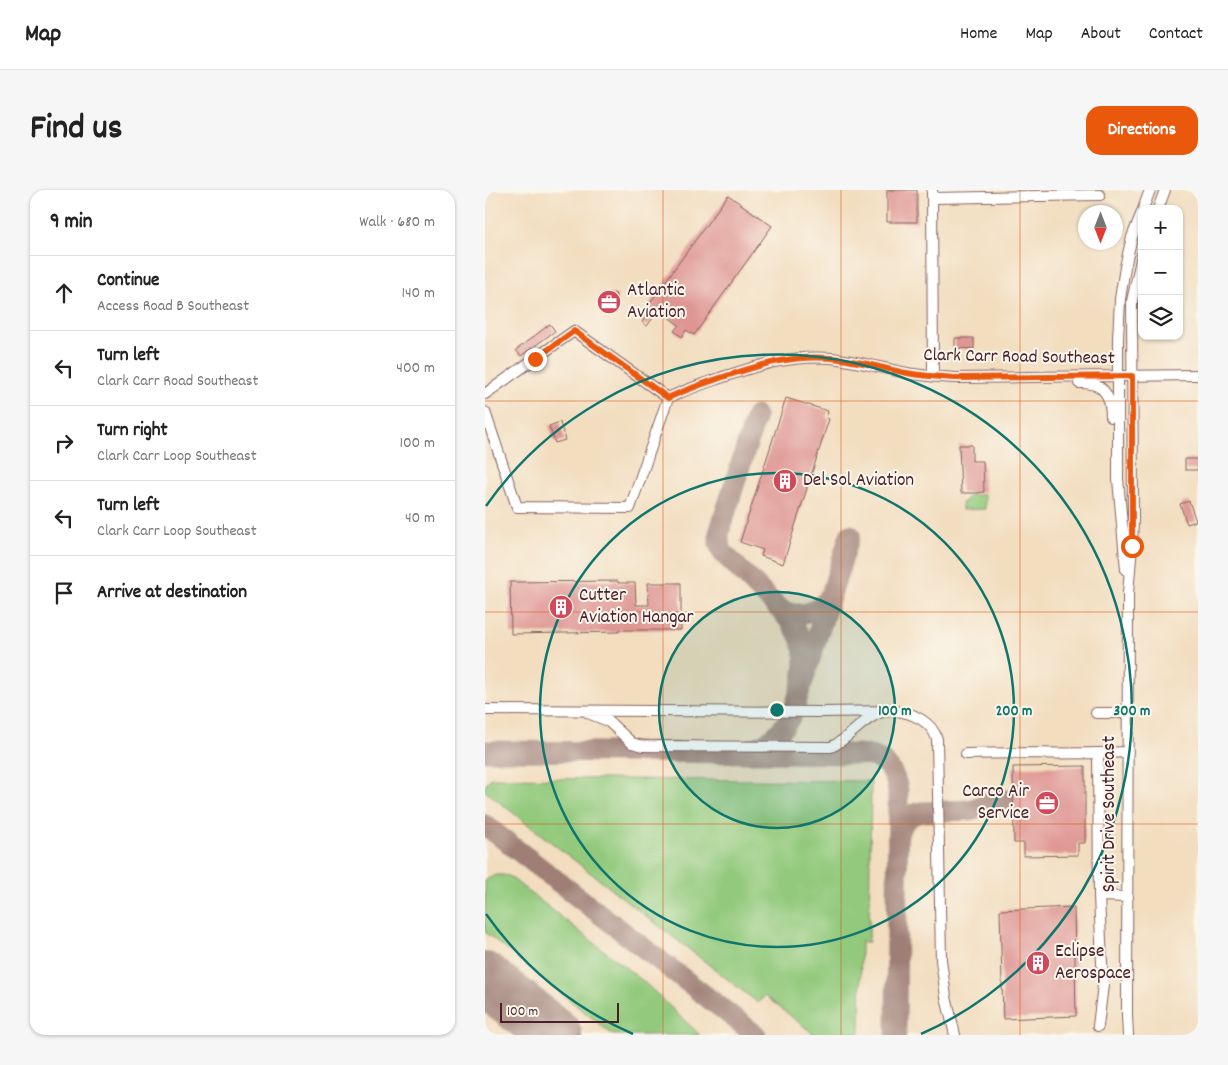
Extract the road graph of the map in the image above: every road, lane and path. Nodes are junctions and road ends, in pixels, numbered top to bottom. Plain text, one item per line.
1 (1151, 190) edge
2 (1165, 190) edge
3 (1058, 193) edge
4 (932, 194) edge
5 (961, 194) edge
6 (1100, 195) dead end
7 (1145, 205) edge
8 (1159, 205) edge
9 (1138, 222) edge
10 (1138, 273) edge
11 (1198, 375) edge
12 (1118, 376) junction
13 (1132, 376) junction
14 (933, 377) junction
15 (1032, 377) junction
16 (485, 394) edge
17 (668, 398) junction
18 (485, 412) edge
19 (1118, 479) junction
20 (1128, 593) junction
21 (485, 710) edge
22 (567, 710) junction
23 (885, 711) junction
24 (1096, 713) dead end
25 (1128, 713) junction
26 (1128, 752) junction
27 (966, 754) dead end
28 (1098, 754) junction
29 (1099, 896) junction
30 (1127, 897) junction
31 (1098, 1026) dead end
32 (955, 1035) edge
33 (1129, 1035) edge

1 - 7 street
2 - 8 street
3 - 5 street
3 - 6 street
4 - 5 street
4 - 14 street
9 - 12 street
10 - 13 street
11 - 13 street, Clark Carr Road Southeast
12 - 13 street, Clark Carr Road Southeast
12 - 15 street, Clark Carr Road Southeast
12 - 19 street
13 - 20 street
14 - 15 street, Clark Carr Road Southeast
14 - 17 street, Clark Carr Road Southeast
15 - 19 street
16 - 17 street
17 - 18 street
19 - 20 street
20 - 25 street, Spirit Drive Southeast
21 - 22 street
22 - 23 street
22 - 23 street
23 - 32 street
24 - 25 street
25 - 26 street, Spirit Drive Southeast
26 - 28 street
26 - 30 street, Spirit Drive Southeast
27 - 28 street
28 - 29 street
29 - 30 street
29 - 31 street
30 - 33 street, Spirit Drive Southeast

